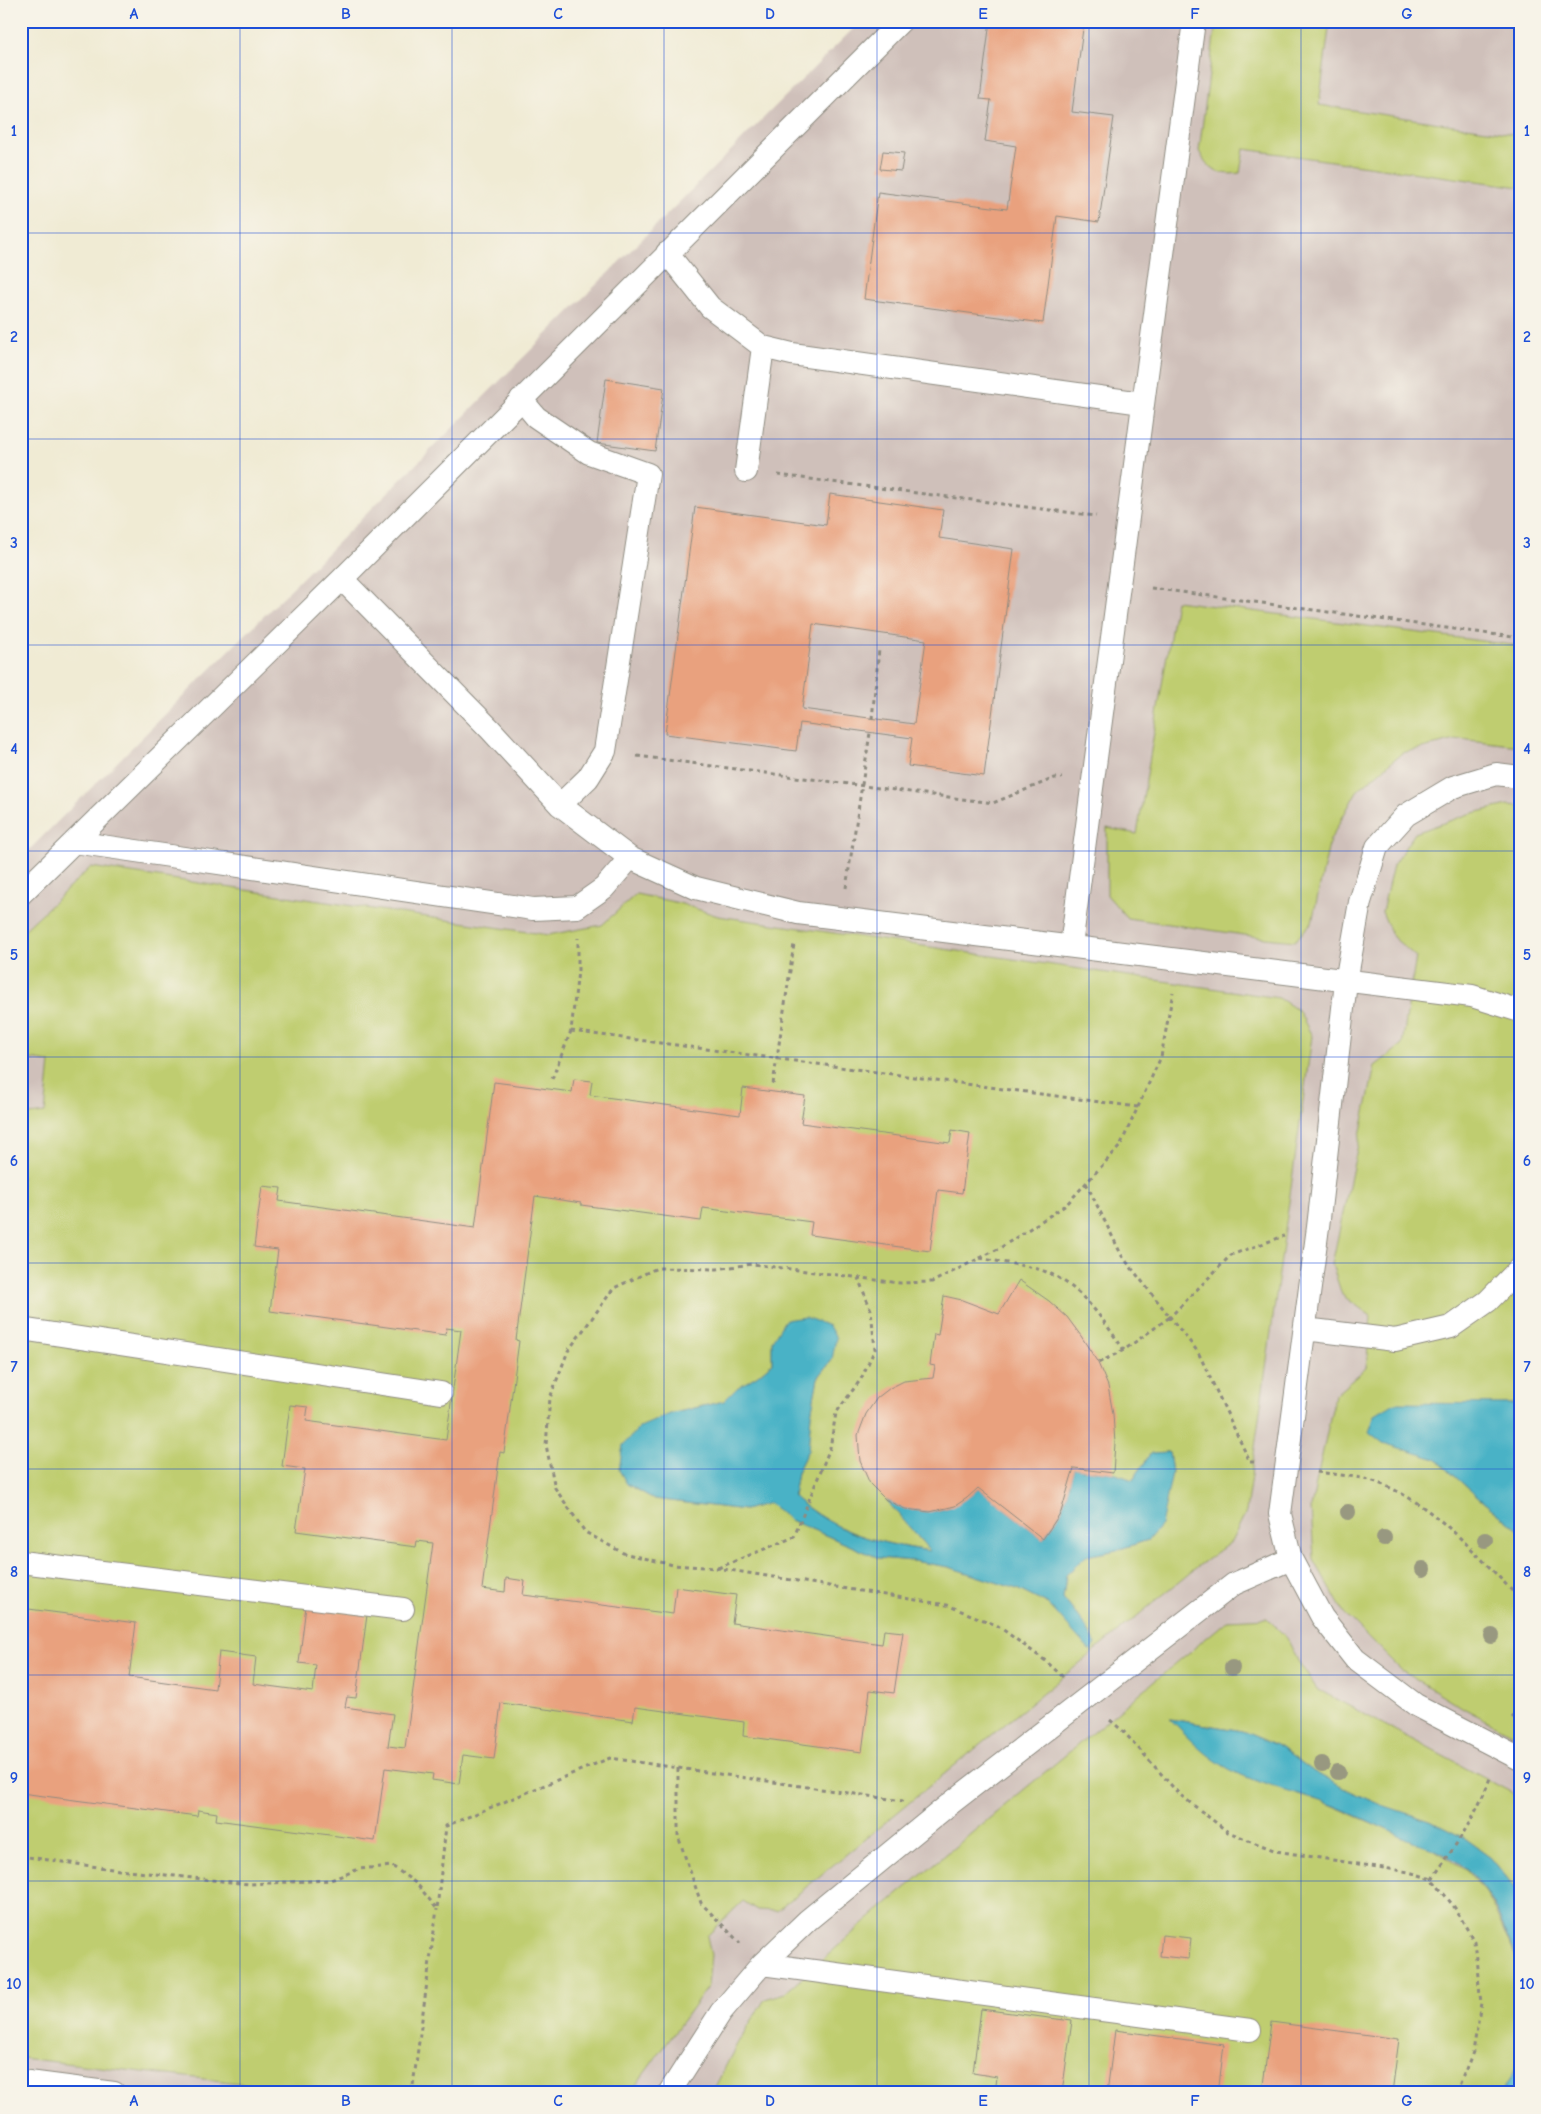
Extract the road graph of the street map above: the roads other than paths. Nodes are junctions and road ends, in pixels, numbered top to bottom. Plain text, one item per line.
1 (901, 21) edge
2 (1194, 21) edge
3 (666, 253) junction
4 (764, 347) junction
5 (522, 399) junction
6 (1142, 403) junction
7 (746, 471) road end
8 (342, 579) junction
9 (1520, 777) edge
10 (560, 805) junction
11 (74, 842) junction
12 (630, 858) junction
13 (21, 894) edge
14 (1071, 946) junction
15 (1346, 982) junction
16 (1520, 1011) edge
17 (1520, 1268) edge
18 (1305, 1329) junction
19 (21, 1330) edge
20 (441, 1393) dead end
21 (1291, 1559) junction
22 (21, 1562) edge
23 (403, 1609) dead end
24 (1520, 1759) edge
25 (762, 1964) junction
26 (1250, 2030) dead end
27 (21, 2081) edge
28 (114, 2093) edge
29 (669, 2093) edge

1 - 3 lane
2 - 6 lane
3 - 4 lane
3 - 5 lane
4 - 6 lane
4 - 7 lane
5 - 8 lane
5 - 10 lane
6 - 14 lane
8 - 10 lane
8 - 11 lane
9 - 15 lane
10 - 12 lane
11 - 12 lane
11 - 13 lane
12 - 14 lane
14 - 15 lane
15 - 16 lane
15 - 18 lane
17 - 18 lane
18 - 21 lane
19 - 20 lane
21 - 24 lane
21 - 25 lane
22 - 23 lane
25 - 26 lane
25 - 29 lane
27 - 28 lane

